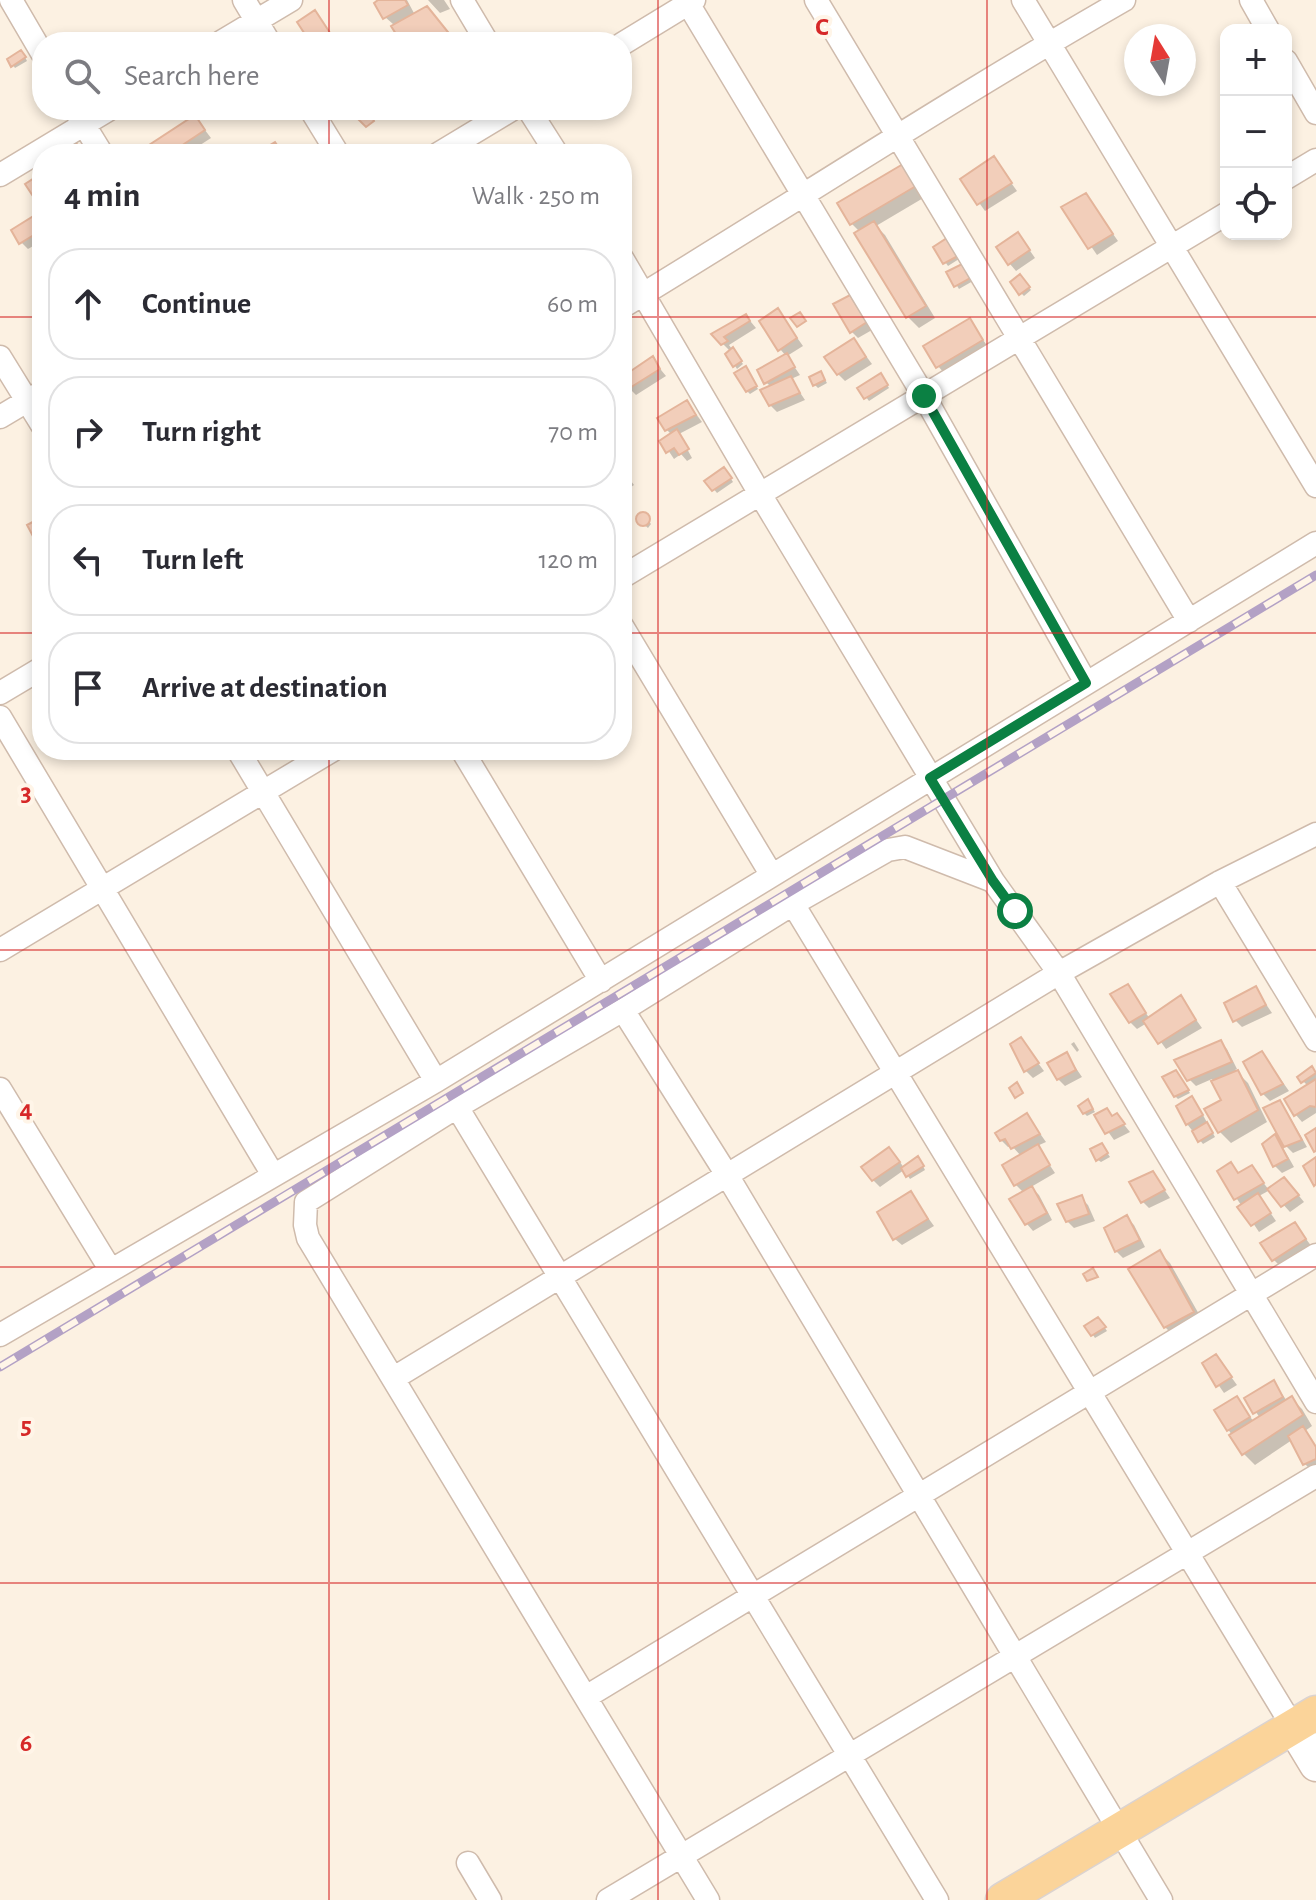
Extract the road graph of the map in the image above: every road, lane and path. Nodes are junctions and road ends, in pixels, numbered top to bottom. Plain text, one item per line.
1 (11, 0) edge
2 (244, 0) edge
3 (291, 0) edge
4 (462, 0) edge
5 (816, 0) edge
6 (1023, 0) edge
7 (1124, 0) edge
8 (1251, 0) edge
9 (690, 1) edge
10 (256, 21) junction
11 (1265, 24) edge
12 (238, 32) edge
13 (263, 32) edge
14 (481, 32) edge
15 (32, 36) edge
16 (632, 38) edge
17 (1049, 43) junction
18 (1292, 71) edge
19 (1316, 113) edge
20 (76, 120) edge
21 (82, 120) edge
22 (317, 120) edge
23 (494, 120) edge
24 (535, 120) edge
25 (897, 134) junction
26 (43, 144) edge
27 (96, 144) edge
28 (332, 144) edge
29 (455, 144) edge
30 (551, 144) edge
31 (32, 152) edge
32 (1316, 160) edge
33 (1292, 174) edge
34 (0, 175) edge
35 (804, 196) junction
36 (1220, 218) edge
37 (1172, 247) junction
38 (632, 274) edge
39 (644, 294) junction
40 (632, 301) edge
41 (1019, 338) junction
42 (0, 357) edge
43 (32, 394) edge
44 (924, 396) junction
45 (32, 399) edge
46 (0, 417) edge
47 (1316, 486) edge
48 (760, 494) junction
49 (1316, 543) edge
50 (632, 571) edge
51 (1189, 621) junction
52 (632, 643) edge
53 (32, 674) edge
54 (1086, 683) junction
55 (0, 693) edge
56 (0, 717) edge
57 (244, 760) edge
58 (316, 760) edge
59 (468, 760) edge
60 (930, 778) junction
61 (263, 792) junction
62 (1316, 834) edge
63 (771, 874) junction
64 (993, 881) junction
65 (1220, 882) junction
66 (101, 890) junction
67 (793, 904) junction
68 (0, 950) edge
69 (1059, 973) junction
70 (601, 981) junction
71 (623, 1010) junction
72 (1316, 1040) edge
73 (895, 1073) junction
74 (436, 1081) junction
75 (0, 1089) edge
76 (457, 1107) junction
77 (273, 1175) junction
78 (727, 1175) junction
79 (1316, 1255) edge
80 (110, 1269) junction
81 (561, 1276) junction
82 (1252, 1294) junction
83 (0, 1335) edge
84 (394, 1378) junction
85 (1089, 1393) junction
86 (1316, 1402) edge
87 (1316, 1476) edge
88 (919, 1495) junction
89 (1187, 1553) junction
90 (754, 1595) junction
91 (1015, 1656) junction
92 (586, 1697) junction
93 (1304, 1720) edge
94 (850, 1755) junction
95 (1316, 1765) edge
96 (1120, 1830) junction
97 (682, 1856) junction
98 (468, 1863) dead end
99 (490, 1900) edge
100 (608, 1900) edge
101 (708, 1900) edge
102 (937, 1900) edge
103 (1003, 1900) edge
104 (1161, 1900) edge

1 - 15 street
2 - 10 street
3 - 10 street
4 - 14 street
5 - 25 street
6 - 17 street
7 - 17 street
8 - 11 street
9 - 16 street
9 - 35 street
10 - 12 street
10 - 13 street
17 - 25 street
17 - 37 street
18 - 19 street
20 - 26 street
21 - 27 street
22 - 28 street
23 - 29 street
24 - 30 street
25 - 35 street
25 - 41 street
31 - 34 street
32 - 33 street
35 - 39 street
35 - 44 street
36 - 37 street
37 - 41 street
37 - 47 street
38 - 39 street
39 - 40 street
39 - 48 street
41 - 44 street
41 - 51 street
42 - 43 street
44 - 48 street
44 - 54 street
45 - 46 street
48 - 50 street
48 - 60 street
49 - 51 street
51 - 54 street
52 - 63 street
53 - 55 street
54 - 60 street
56 - 66 street
57 - 61 street
58 - 61 street
59 - 70 street
60 - 63 street
60 - 64 street
61 - 66 street
61 - 74 street
62 - 65 street
63 - 70 street
64 - 67 street
64 - 69 street
65 - 69 street
65 - 72 street
66 - 68 street
66 - 77 street
67 - 71 street
67 - 73 street
69 - 73 street
69 - 82 street
70 - 74 street
71 - 76 street
71 - 78 street
73 - 78 street
73 - 85 street
74 - 77 street
75 - 80 street
76 - 81 street
76 - 84 street
77 - 80 street
78 - 81 street
78 - 88 street
79 - 82 street
80 - 83 street
81 - 84 street
81 - 90 street
82 - 85 street
82 - 86 street
84 - 92 street
85 - 88 street
85 - 89 street
87 - 89 street
88 - 90 street
88 - 91 street
89 - 91 street
89 - 93 street
90 - 92 street
90 - 94 street
91 - 94 street
91 - 96 street
92 - 97 street
93 - 95 street
93 - 96 main road
94 - 97 street
94 - 102 street
96 - 103 main road
96 - 104 street
97 - 100 street
97 - 101 street
98 - 99 street

